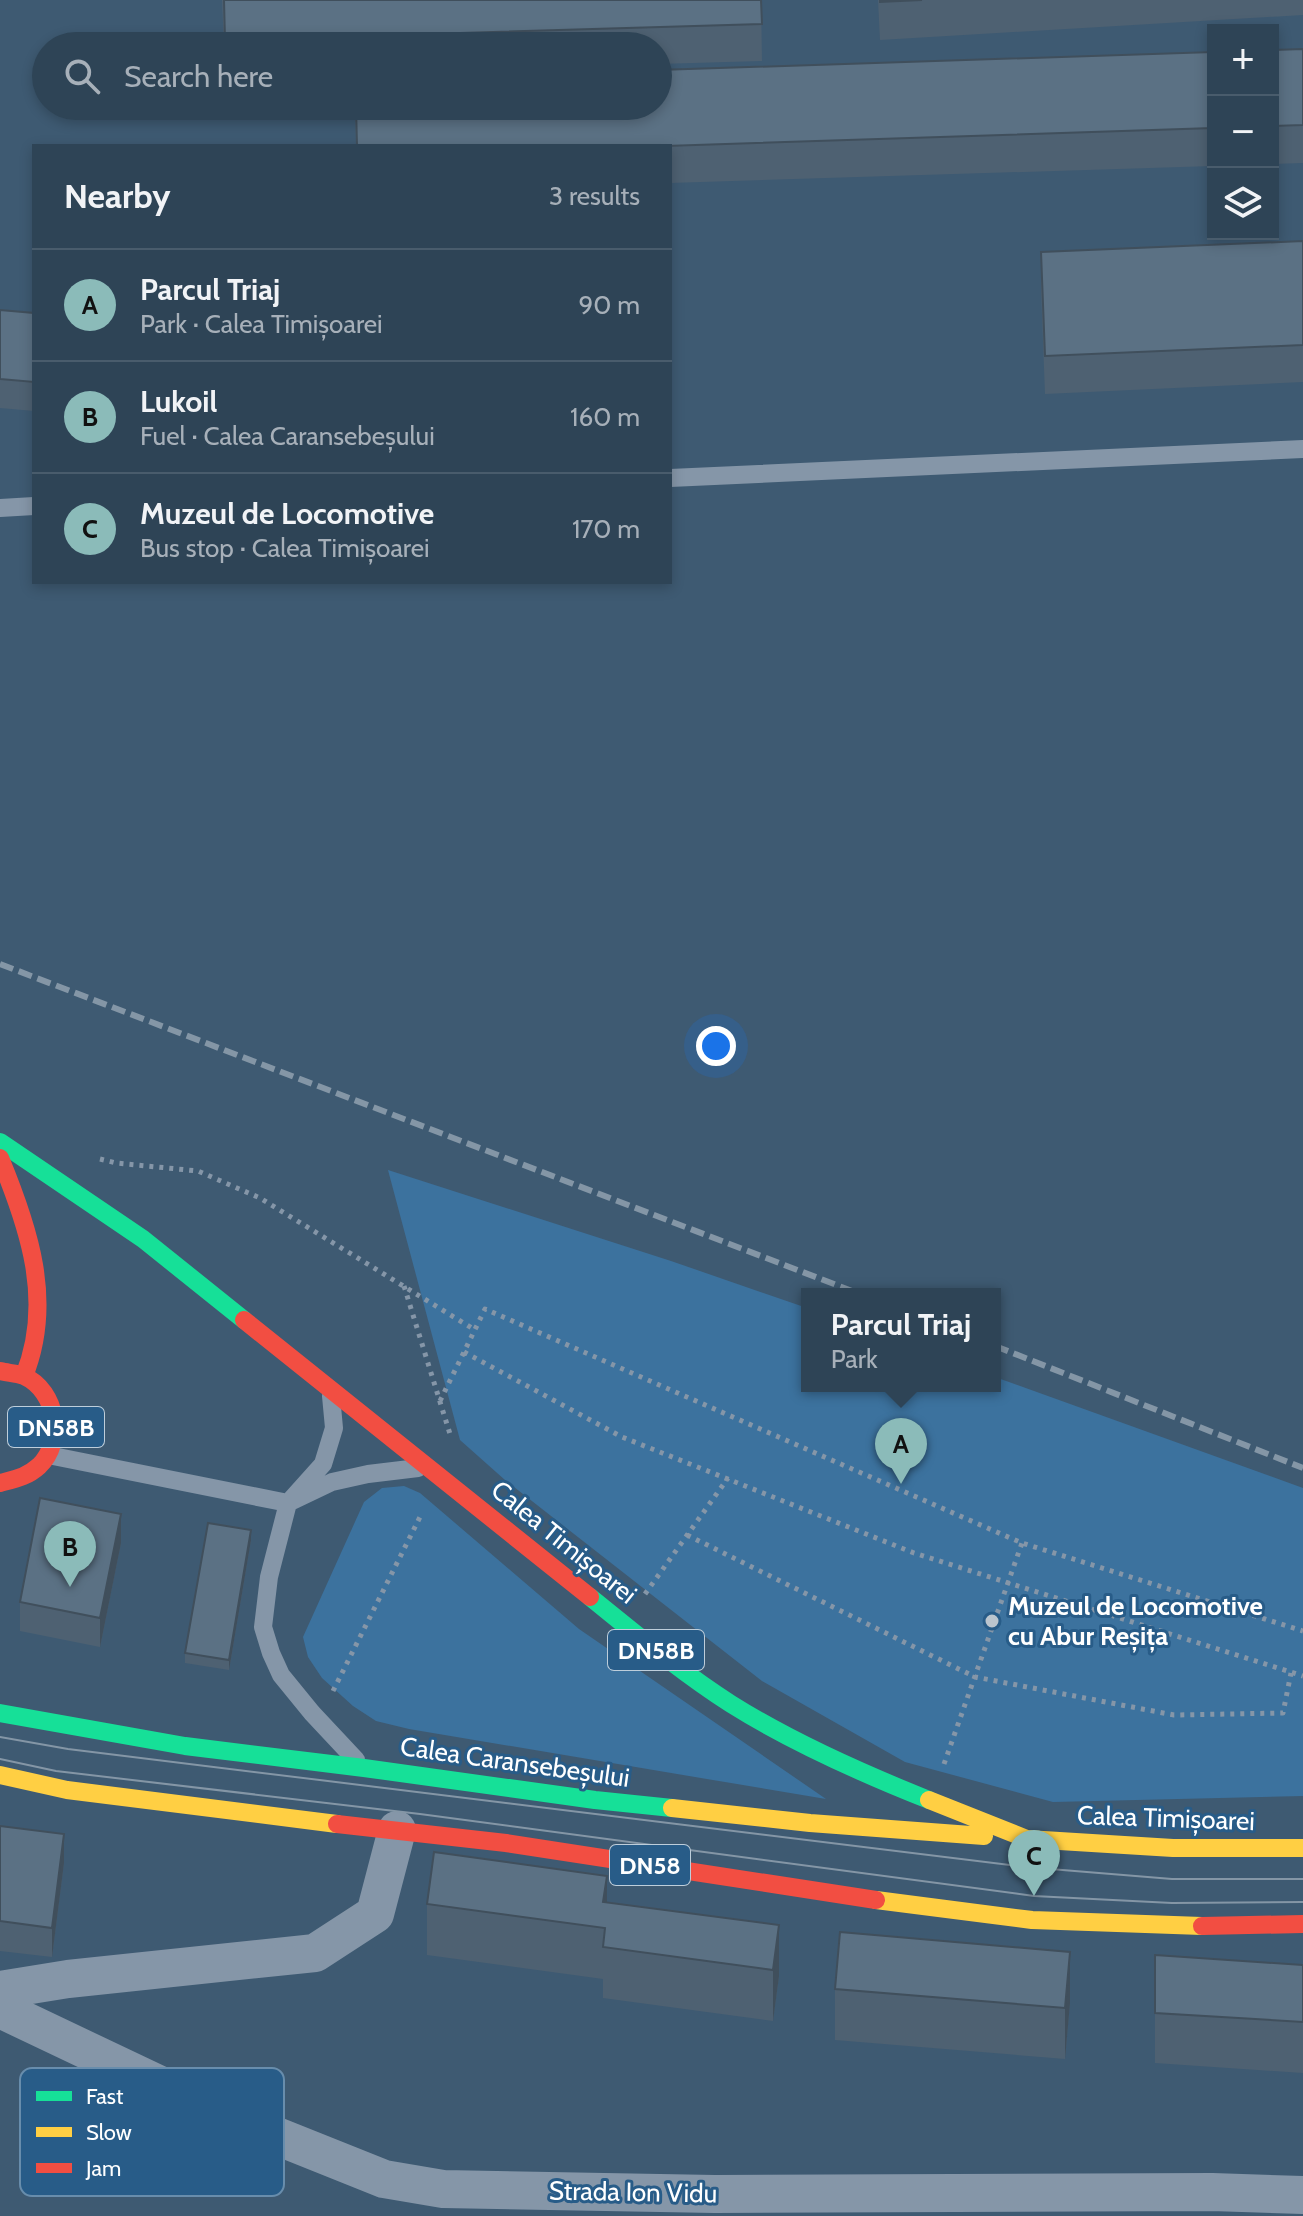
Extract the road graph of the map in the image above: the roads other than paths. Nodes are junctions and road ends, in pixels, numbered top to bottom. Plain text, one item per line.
1 (1303, 449) edge
2 (672, 478) edge
3 (32, 506) edge
4 (0, 508) edge
5 (0, 1142) edge
6 (0, 1158) edge
7 (0, 1371) edge
8 (24, 1376) junction
9 (330, 1389) junction
10 (48, 1455) junction
11 (435, 1472) junction
12 (0, 1483) edge
13 (288, 1503) junction
14 (0, 1713) edge
15 (364, 1768) junction
16 (0, 1775) edge
17 (397, 1830) junction
18 (1027, 1839) junction
19 (1303, 1848) edge
20 (1303, 1924) edge
21 (0, 1990) edge
22 (0, 2009) edge
23 (126, 2068) edge
24 (284, 2139) edge
25 (1303, 2195) edge

1 - 2 lane
3 - 4 lane
5 - 9 main road, Calea Timișoarei / DN58B
6 - 8 main road, DN58B
7 - 8 main road, DN58B
8 - 10 main road, DN58B
9 - 11 main road, Calea Timișoarei / DN58B
9 - 13 lane
10 - 12 main road, DN58B
10 - 13 lane
11 - 13 lane
11 - 18 main road, Calea Timișoarei / DN58B
13 - 15 lane
14 - 15 main road, Calea Caransebeșului / DN58
15 - 18 main road, Calea Caransebeșului / DN58
16 - 17 main road, DN58
17 - 20 main road, DN58
17 - 21 street
18 - 19 main road, Calea Timișoarei / DN58
22 - 23 street, Strada Ion Vidu
24 - 25 street, Strada Ion Vidu

